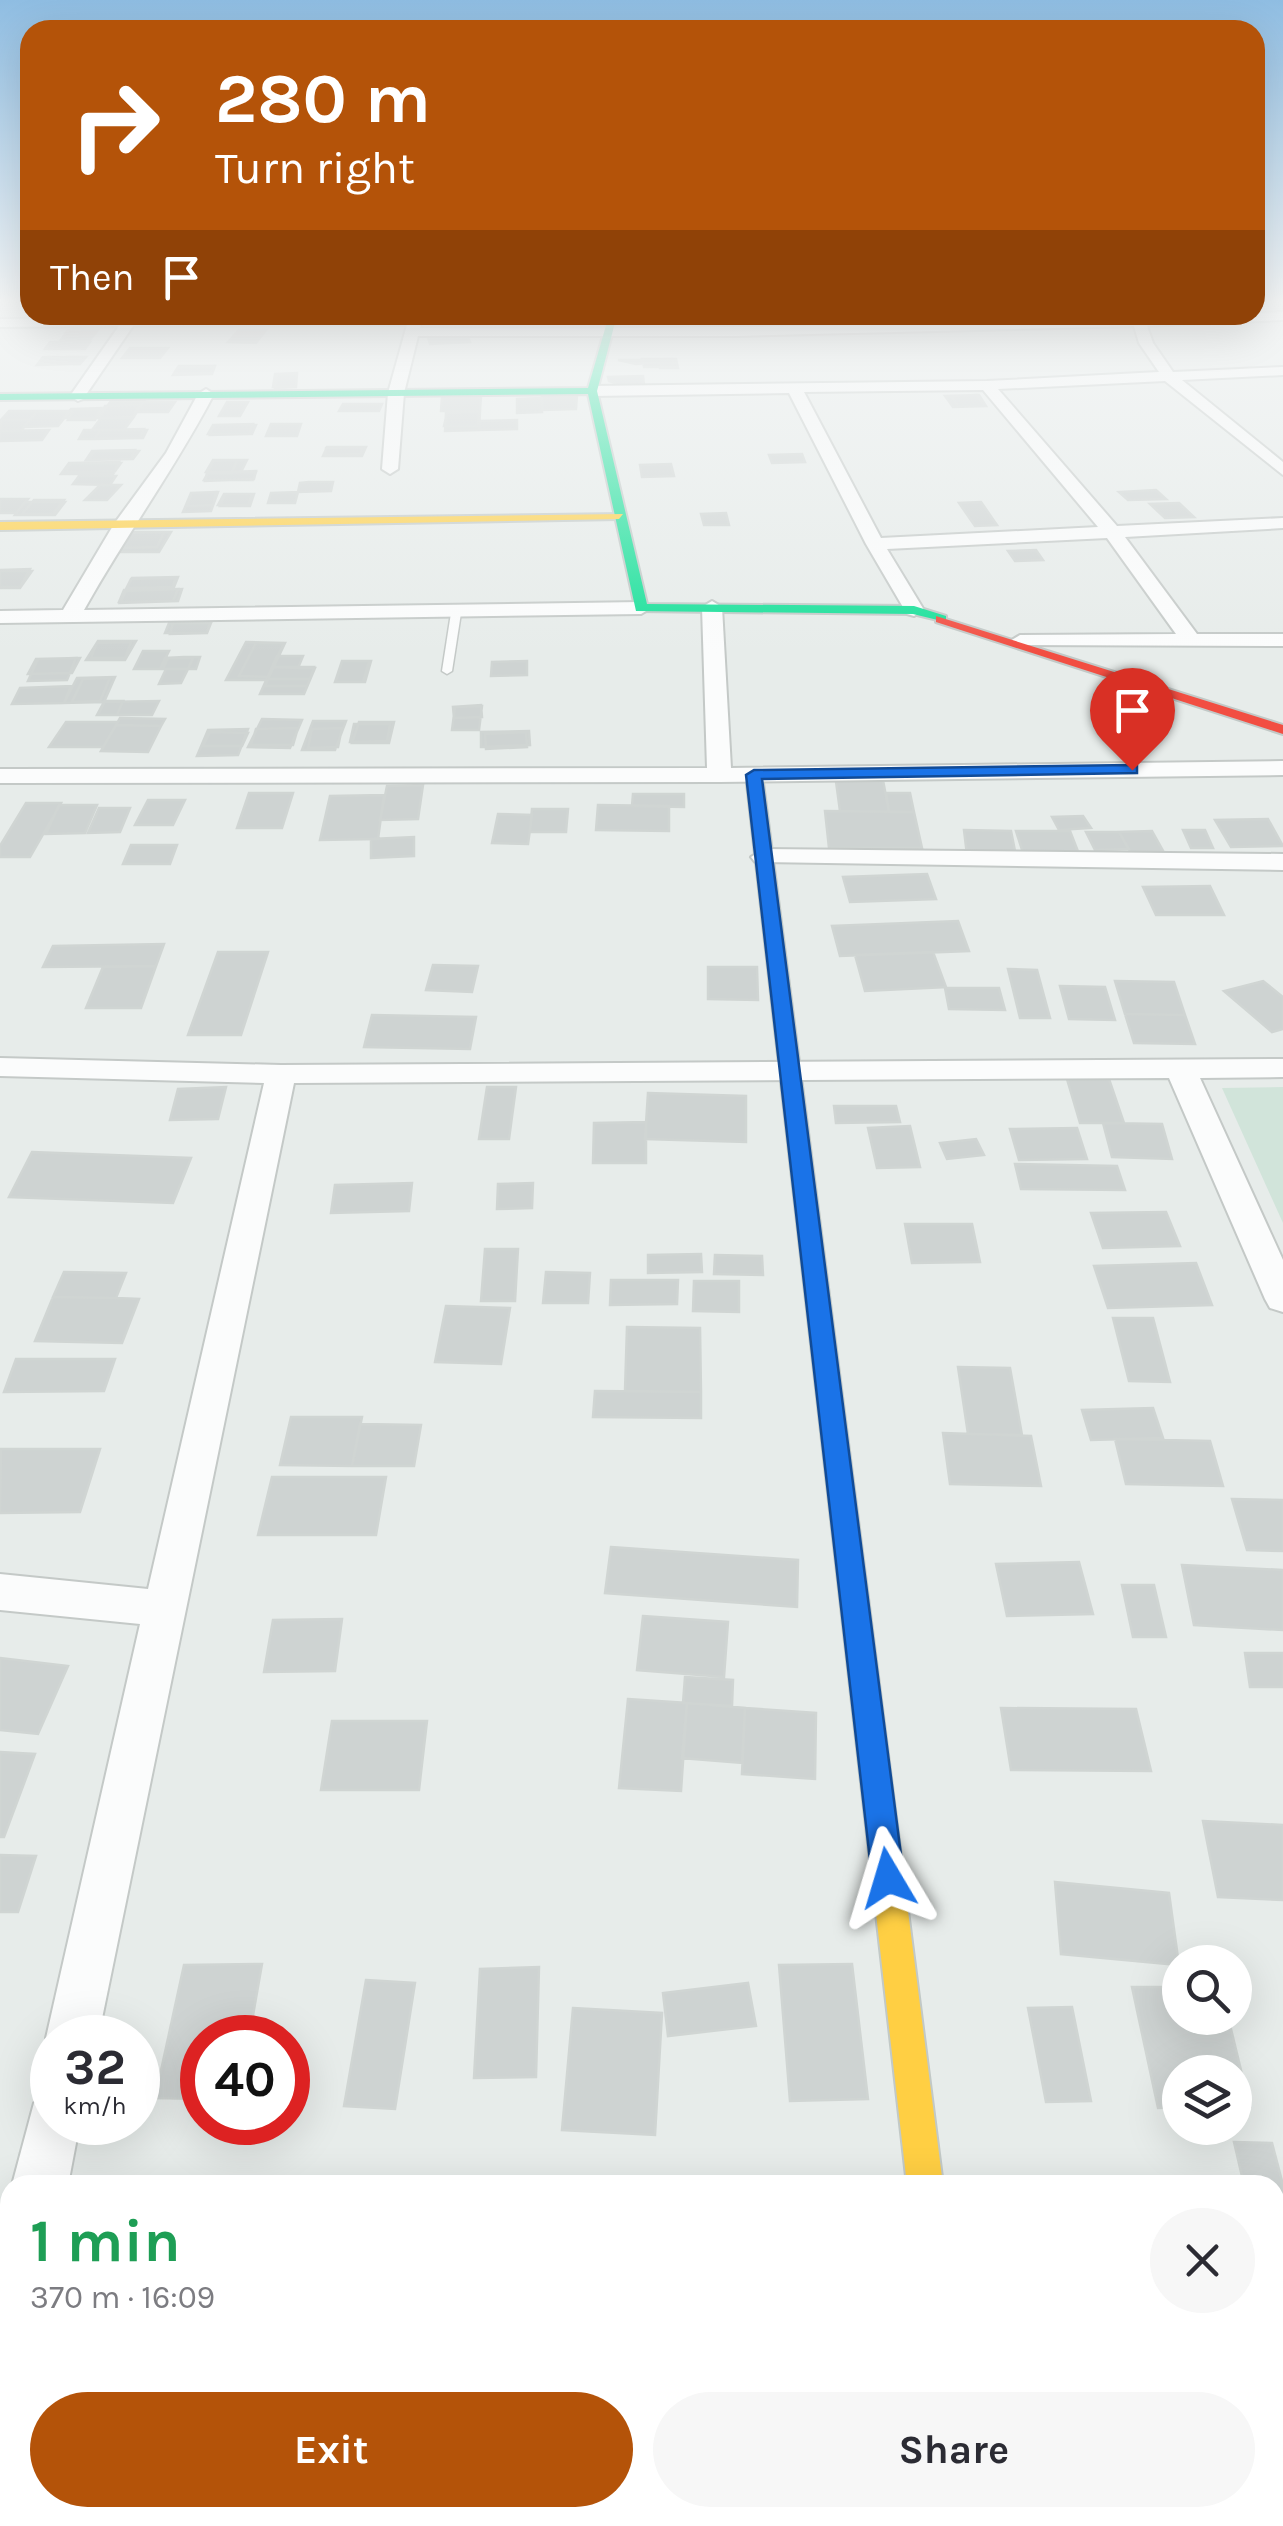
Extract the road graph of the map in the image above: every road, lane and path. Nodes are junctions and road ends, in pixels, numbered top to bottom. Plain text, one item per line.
1 (193, 419) edge
2 (394, 419) edge
3 (598, 419) edge
4 (810, 419) edge
5 (1016, 419) edge
6 (1221, 419) edge
7 (390, 469) dead end
8 (1283, 470) edge
9 (620, 516) junction
10 (1283, 523) edge
11 (123, 524) junction
12 (0, 526) edge
13 (1113, 534) junction
14 (874, 544) junction
15 (712, 607) junction
16 (642, 608) junction
17 (914, 610) junction
18 (456, 613) junction
19 (70, 616) junction
20 (0, 617) edge
21 (1283, 640) edge
22 (1020, 641) junction
23 (1191, 641) junction
24 (447, 671) dead end
25 (1283, 730) edge
26 (1283, 768) edge
27 (720, 775) junction
28 (754, 775) junction
29 (0, 776) edge
30 (764, 857) junction
31 (1283, 862) edge
32 (0, 1067) edge
33 (1180, 1068) junction
34 (1283, 1068) edge
35 (791, 1070) junction
36 (281, 1074) junction
37 (1283, 1299) edge
38 (0, 1592) edge
39 (164, 1609) junction
40 (77, 2015) edge
41 (48, 2145) edge
42 (42, 2175) edge
43 (924, 2175) edge

1 - 11 street
2 - 7 street
3 - 9 street
4 - 14 street
5 - 13 street
6 - 8 street
9 - 11 street
9 - 16 street
10 - 13 street
11 - 12 street
11 - 19 street
13 - 14 street
13 - 23 street
14 - 17 street
15 - 16 street
15 - 17 street
15 - 27 street
16 - 18 street
17 - 22 street
18 - 19 street
18 - 24 lane
19 - 20 street
21 - 23 street
22 - 23 street
22 - 25 street
26 - 28 street
27 - 28 street
27 - 29 street
28 - 30 street
30 - 31 street
30 - 35 street
32 - 36 street
33 - 34 street
33 - 35 street
33 - 37 street
35 - 36 street
35 - 43 street
36 - 39 street
38 - 39 street
39 - 40 street
41 - 42 street

